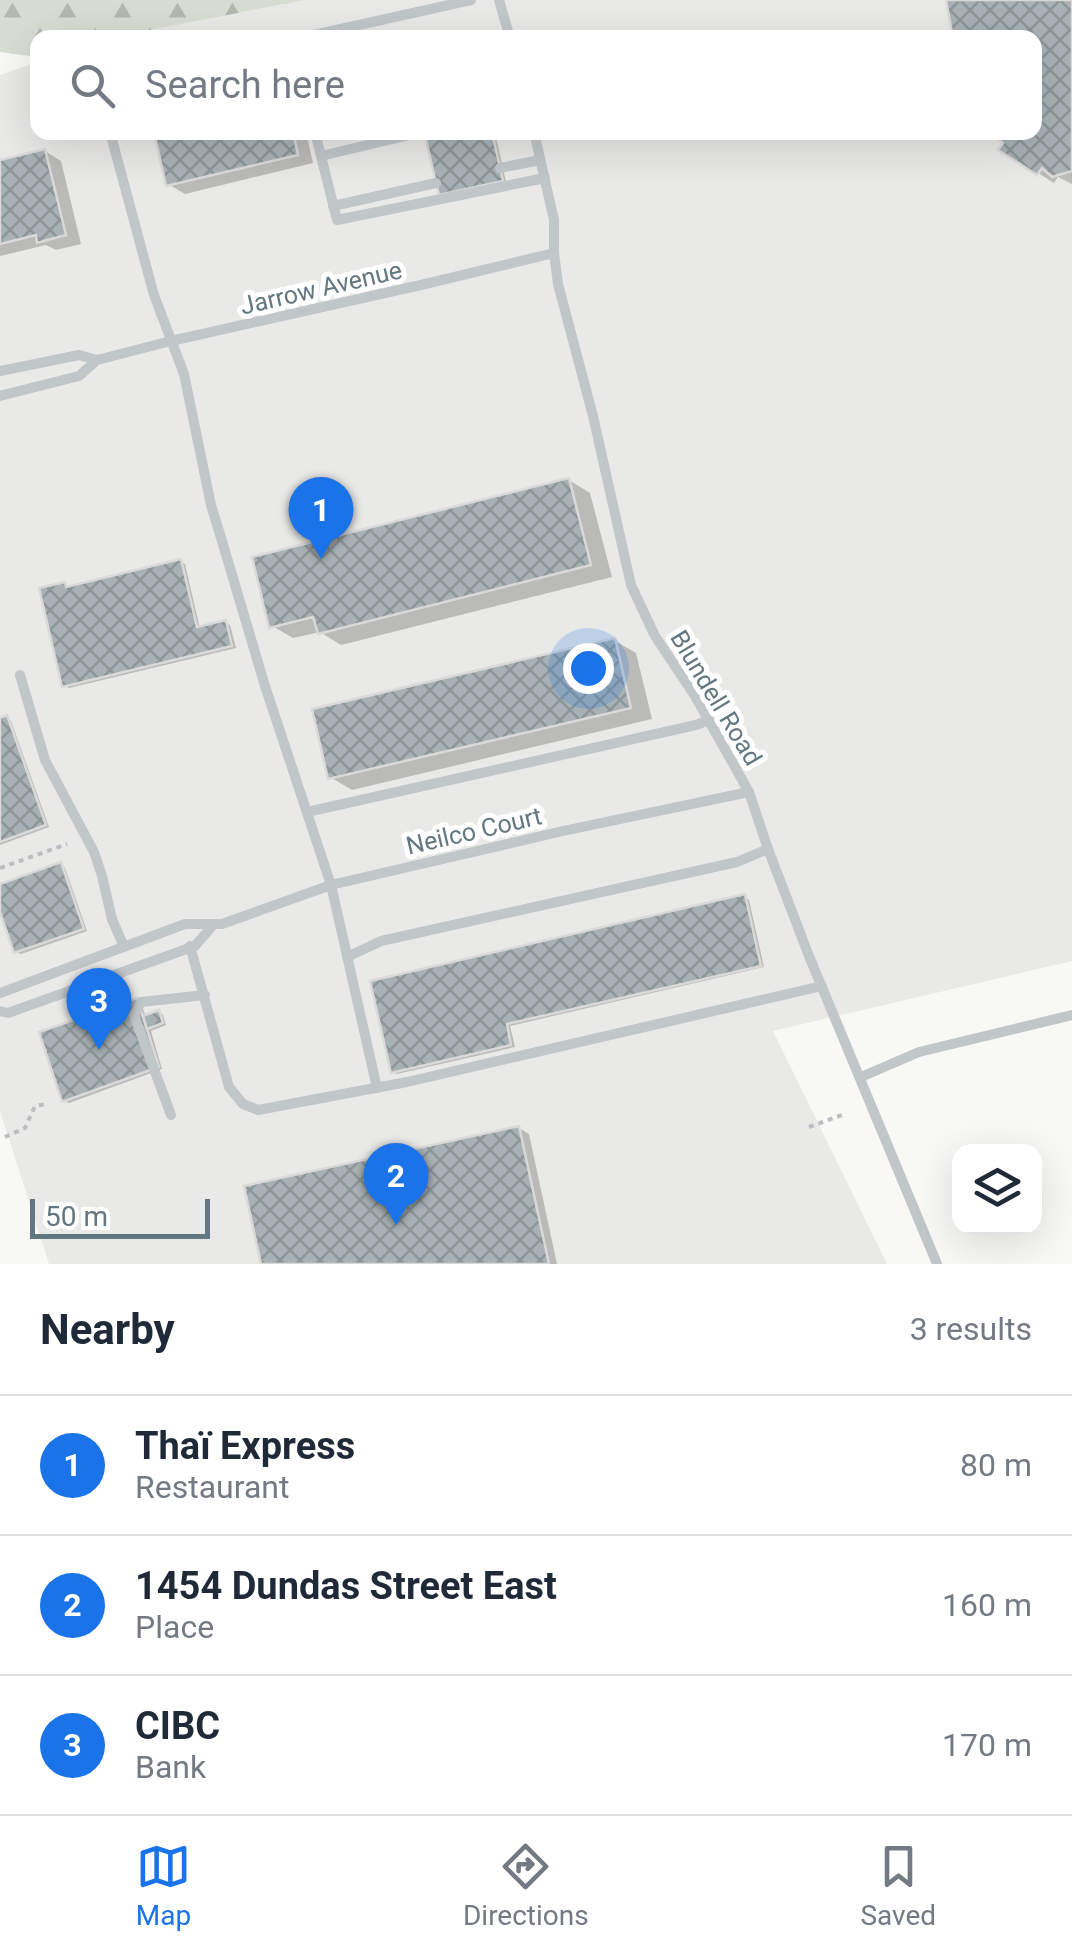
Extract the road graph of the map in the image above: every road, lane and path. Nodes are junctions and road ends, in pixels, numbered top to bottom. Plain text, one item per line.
1 (471, 0) edge
2 (499, 0) edge
3 (336, 30) edge
4 (508, 30) edge
5 (112, 140) edge
6 (317, 140) edge
7 (388, 140) edge
8 (536, 140) edge
9 (321, 156) junction
10 (540, 160) junction
11 (500, 168) dead end
12 (545, 178) junction
13 (436, 183) dead end
14 (333, 206) junction
15 (554, 253) junction
16 (171, 340) junction
17 (96, 360) junction
18 (0, 371) edge
19 (0, 396) edge
20 (20, 675) dead end
21 (710, 720) junction
22 (749, 792) junction
23 (308, 812) junction
24 (67, 844) dead end
25 (768, 849) junction
26 (0, 868) edge
27 (330, 885) junction
28 (213, 925) junction
29 (124, 946) junction
30 (190, 946) junction
31 (347, 957) junction
32 (822, 986) junction
33 (0, 993) edge
34 (204, 996) junction
35 (0, 1012) edge
36 (1072, 1015) edge
37 (860, 1077) junction
38 (376, 1088) junction
39 (46, 1104) dead end
40 (842, 1114) dead end
41 (171, 1115) dead end
42 (809, 1127) dead end
43 (5, 1137) dead end
44 (937, 1264) edge

1 - 3 lane
2 - 4 lane
5 - 16 lane
6 - 9 lane
7 - 9 lane
8 - 10 lane, Blundell Road
9 - 14 lane
10 - 11 lane
10 - 12 lane, Blundell Road
12 - 14 lane
12 - 15 lane, Blundell Road
13 - 14 lane
15 - 16 lane, Jarrow Avenue
15 - 21 lane, Blundell Road
16 - 17 lane, Jarrow Avenue
16 - 23 lane
17 - 18 lane, Jarrow Avenue
17 - 19 lane, Jarrow Avenue
20 - 29 lane
21 - 22 lane, Blundell Road
21 - 23 lane
22 - 25 lane, Blundell Road
22 - 27 lane, Neilco Court
23 - 27 lane
24 - 26 path
25 - 31 lane
25 - 32 lane, Blundell Road
27 - 28 lane, Neilco Court
27 - 31 lane
28 - 29 lane, Neilco Court
28 - 30 lane, Neilco Court
29 - 33 lane, Neilco Court
30 - 34 lane
30 - 35 lane, Neilco Court
31 - 38 lane
32 - 37 lane, Blundell Road
32 - 38 lane
34 - 38 lane
34 - 41 lane
36 - 37 lane
37 - 44 lane, Blundell Road
39 - 43 path
40 - 42 path

